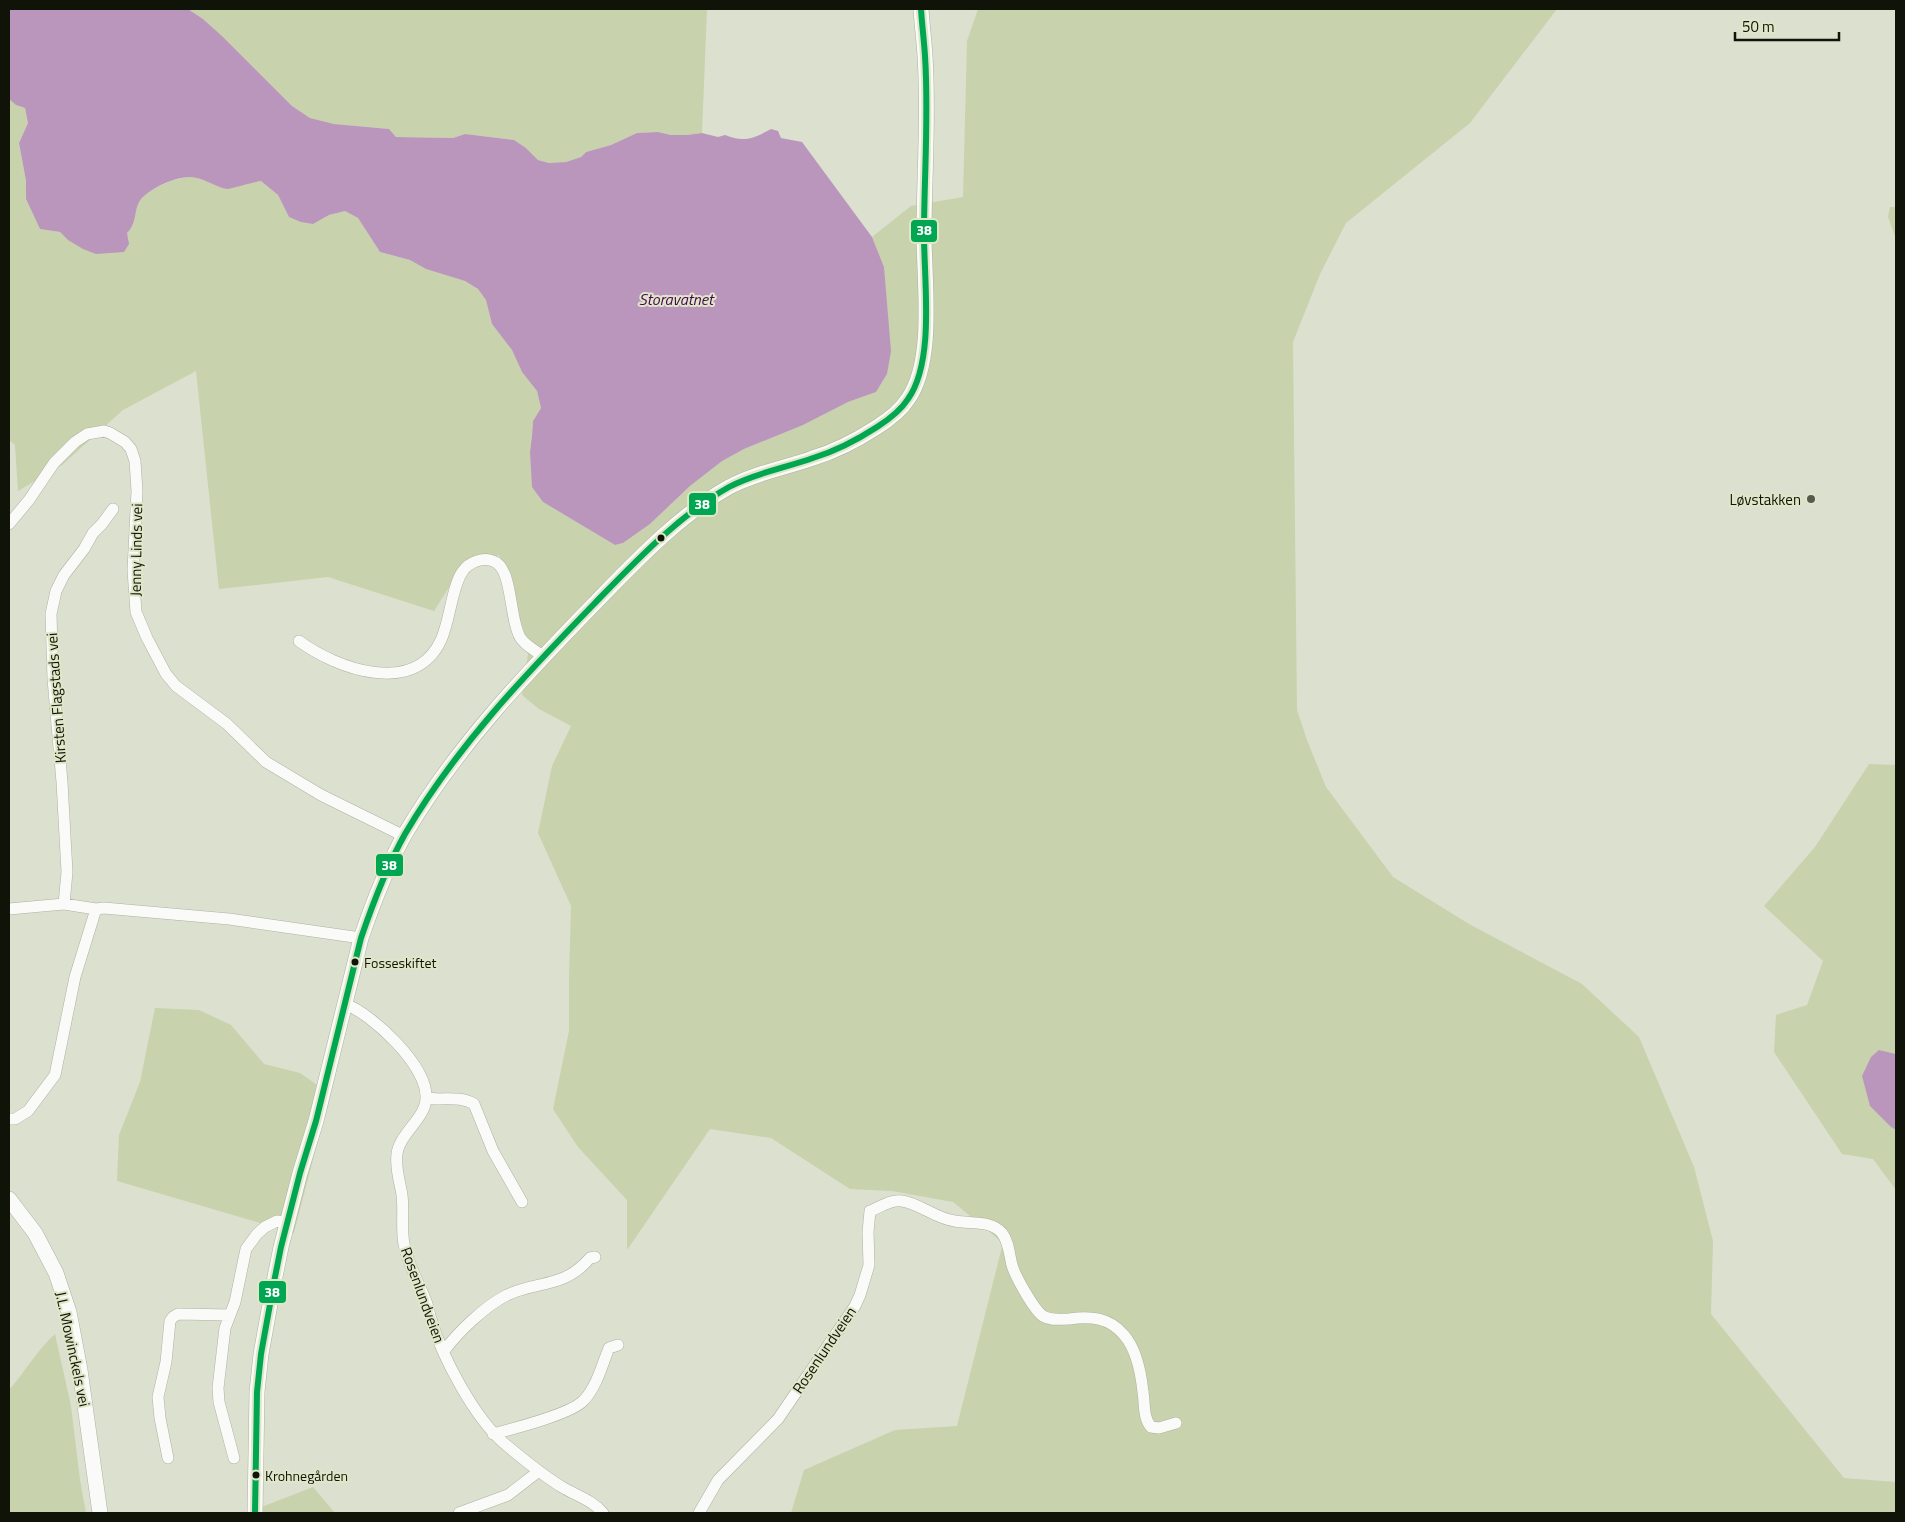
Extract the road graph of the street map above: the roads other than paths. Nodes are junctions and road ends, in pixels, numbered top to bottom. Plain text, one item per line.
1 (921, 9) edge
2 (113, 510) dead end
3 (9, 524) edge
4 (298, 641) dead end
5 (543, 656) junction
6 (404, 836) junction
7 (64, 904) junction
8 (9, 909) edge
9 (96, 909) junction
10 (361, 938) junction
11 (345, 1004) junction
12 (426, 1098) junction
13 (9, 1118) edge
14 (9, 1199) edge
15 (522, 1202) dead end
16 (288, 1223) junction
17 (595, 1257) dead end
18 (230, 1315) junction
19 (618, 1345) dead end
20 (444, 1351) junction
21 (1176, 1423) dead end
22 (493, 1434) junction
23 (168, 1458) dead end
24 (234, 1458) dead end
25 (538, 1470) junction
26 (100, 1513) edge
27 (255, 1513) edge
28 (459, 1513) edge
29 (603, 1513) edge
30 (699, 1513) edge

1 - 5 main road
2 - 7 street, Kirsten Flagstads vei
3 - 6 street, Jenny Linds vei
4 - 5 street
5 - 6 main road
6 - 10 main road
7 - 8 street
7 - 9 street
9 - 10 street
9 - 13 street
10 - 11 main road
11 - 12 street
11 - 16 main road
12 - 15 street
12 - 20 street, Rosenlundveien
14 - 26 main road, J.L. Mowinckels vei
16 - 18 street
16 - 27 main road
17 - 20 street, Rosenlundveien
18 - 23 street
18 - 24 street
19 - 22 street
20 - 22 street, Rosenlundveien
21 - 30 street, Rosenlundveien
22 - 25 street, Rosenlundveien
25 - 28 street
25 - 29 street, Rosenlundveien

